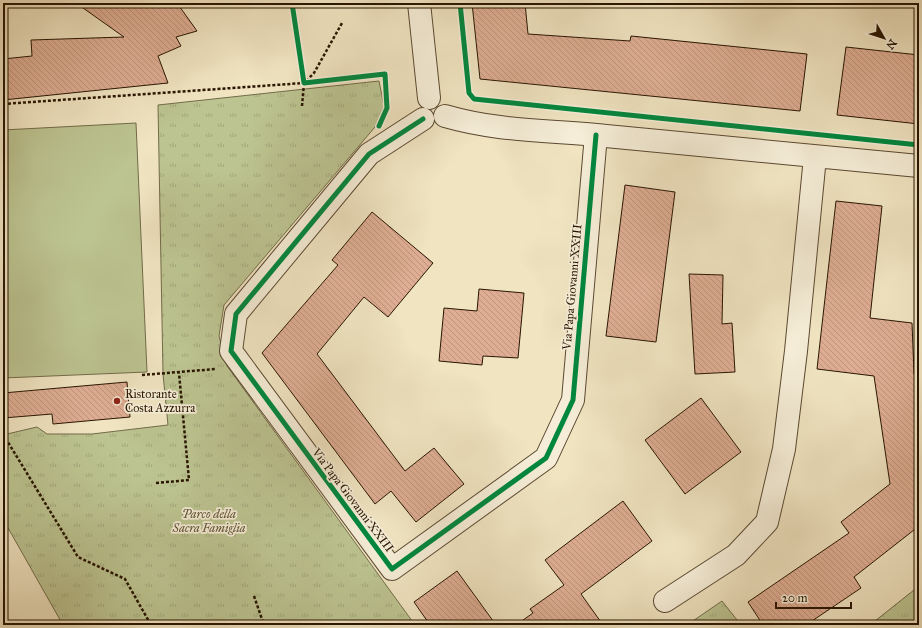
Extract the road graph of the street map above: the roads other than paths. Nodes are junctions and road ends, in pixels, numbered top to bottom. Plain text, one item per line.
1 (419, 3) edge
2 (429, 98) junction
3 (445, 116) junction
4 (423, 119) junction
5 (596, 135) junction
6 (815, 157) junction
7 (919, 166) edge
8 (665, 601) dead end

1 - 2 street
2 - 3 street
2 - 4 street
3 - 4 street
3 - 5 street
4 - 5 street, Via Papa Giovanni XXIII
5 - 6 street
6 - 7 street
6 - 8 street

